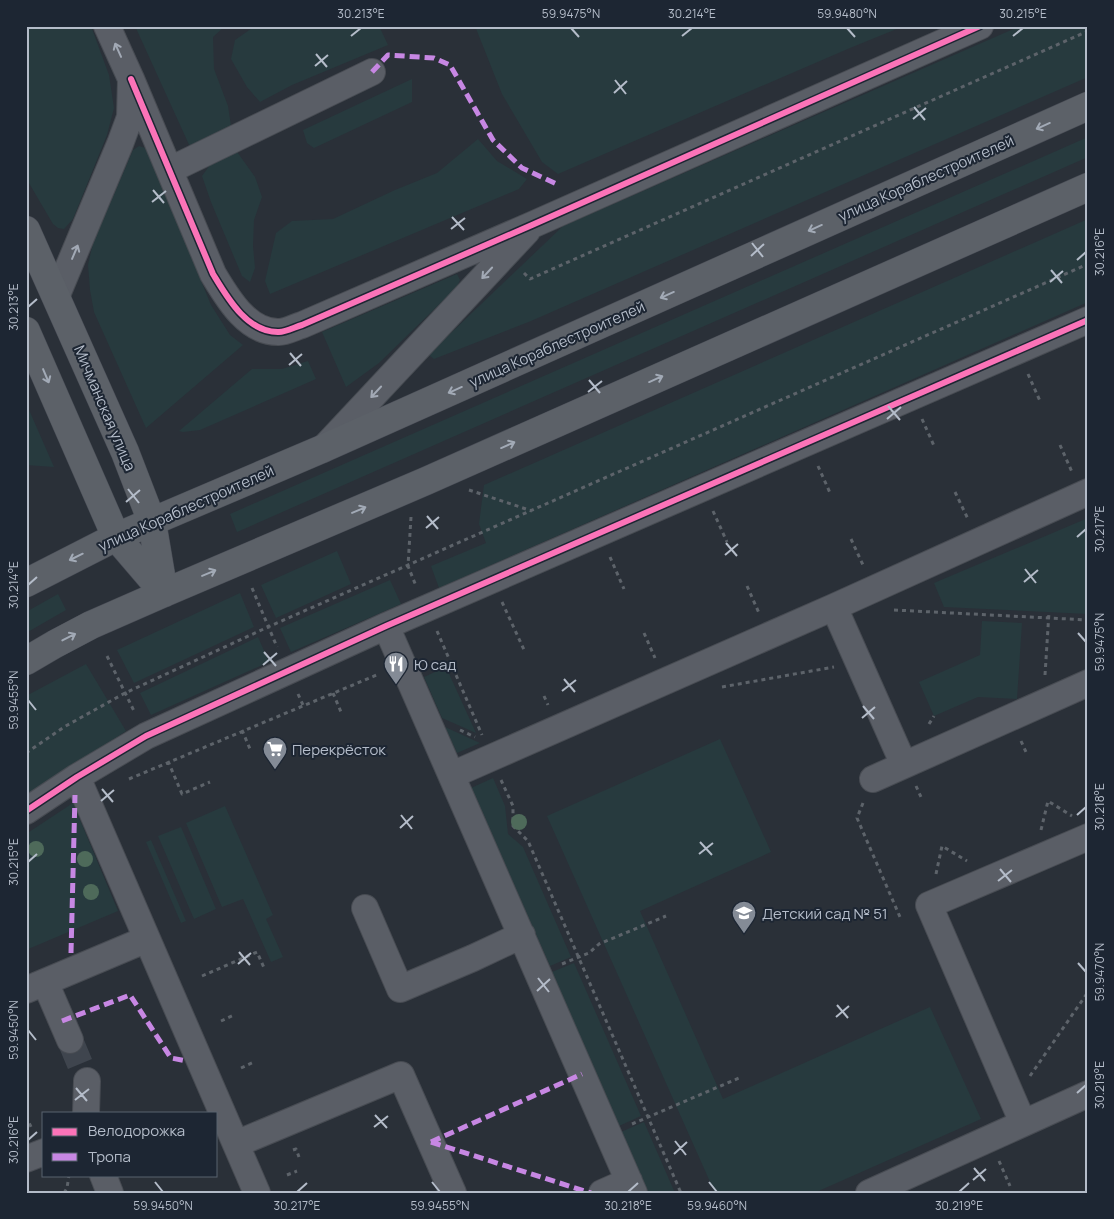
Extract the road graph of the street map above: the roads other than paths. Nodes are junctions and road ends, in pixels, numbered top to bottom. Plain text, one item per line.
1 (107, 26) edge
2 (980, 26) edge
3 (372, 72) dead end
4 (131, 80) junction
5 (1088, 106) edge
6 (170, 170) junction
7 (1088, 186) edge
8 (532, 225) junction
9 (26, 230) edge
10 (56, 297) junction
11 (1088, 320) edge
12 (26, 331) edge
13 (322, 449) junction
14 (1088, 492) edge
15 (152, 522) junction
16 (116, 537) junction
17 (26, 583) edge
18 (164, 593) junction
19 (834, 607) junction
20 (386, 626) junction
21 (26, 661) edge
22 (1088, 682) edge
23 (904, 765) junction
24 (452, 775) junction
25 (77, 777) junction
26 (873, 779) road end
27 (26, 811) edge
28 (1084, 828) edge
29 (365, 908) dead end
30 (522, 935) junction
31 (147, 939) junction
32 (35, 986) edge
33 (70, 1040) tunnel mouth
34 (87, 1081) tunnel mouth
35 (1088, 1094) edge
36 (86, 1112) edge
37 (1018, 1112) junction
38 (236, 1144) junction
39 (42, 1153) edge
40 (26, 1159) edge
41 (103, 1176) edge
42 (632, 1187) edge
43 (110, 1193) edge
44 (257, 1193) edge
45 (453, 1193) edge
46 (602, 1193) edge
47 (870, 1193) edge

4 -> 1 street
2 - 8 street
3 - 6 street
4 - 6 street
10 -> 4 street
5 -> 13 main road, улица Кораблестроителей
6 - 8 street
18 -> 7 main road
8 -> 13 street
9 - 10 main road, Мичманская улица
10 - 15 main road, Мичманская улица
11 - 20 street
12 -> 16 main road
13 - 15 main road, улица Кораблестроителей
14 - 19 street
15 - 16 main road, улица Кораблестроителей
15 - 18 main road, Мичманская улица
16 -> 17 main road, улица Кораблестроителей
16 - 18 main road
21 -> 18 main road
19 - 23 street
19 - 24 street
20 - 24 street
20 - 25 street
22 - 23 street
23 - 26 street
24 - 30 street
25 - 27 street
25 - 31 street
28 - 37 street
29 - 30 street
30 - 42 street
31 - 32 street
31 - 38 street
32 - 33 street
34 - 36 street
35 - 37 street
37 - 47 street
38 - 44 street
38 - 45 street
39 - 40 street
41 - 43 street
42 - 46 street

